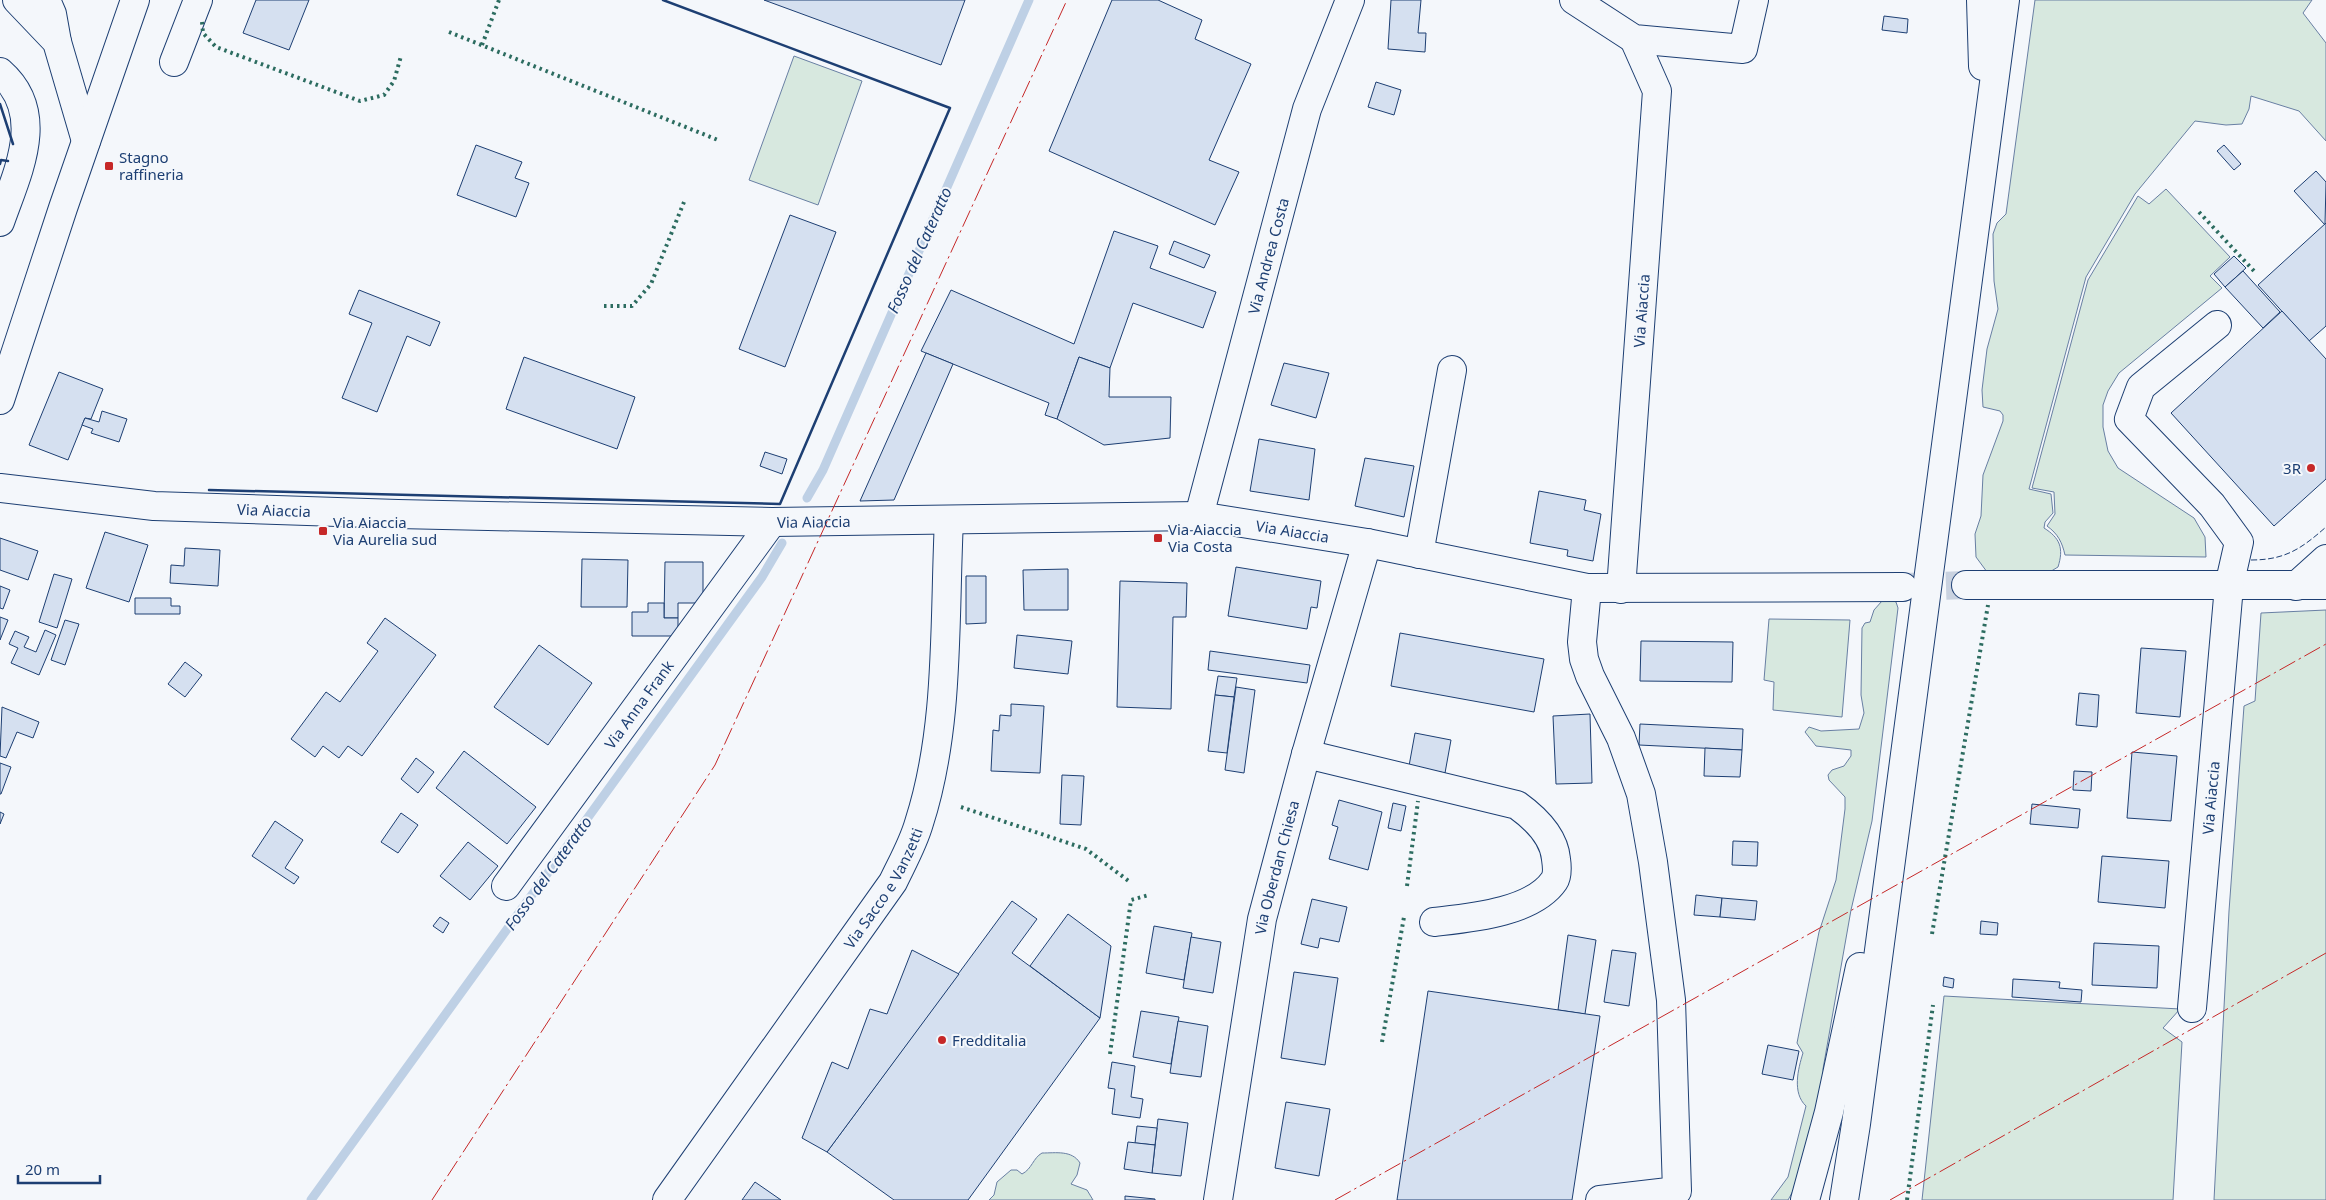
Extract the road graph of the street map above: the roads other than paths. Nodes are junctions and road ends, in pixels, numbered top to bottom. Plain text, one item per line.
1 (17, 0) edge
2 (46, 0) edge
3 (135, 0) edge
4 (198, 0) edge
5 (1350, 0) edge
6 (1574, 0) edge
7 (1754, 0) edge
8 (1981, 0) edge
9 (2005, 0) edge
10 (1634, 39) junction
11 (57, 42) junction
12 (174, 62) dead end
13 (0, 72) edge
14 (86, 141) junction
15 (1985, 150) junction
16 (0, 222) edge
17 (2218, 325) dead end
18 (1452, 370) dead end
19 (0, 400) edge
20 (0, 488) edge
21 (1199, 516) junction
22 (949, 520) junction
23 (772, 522) junction
24 (1367, 543) junction
25 (1419, 554) junction
26 (2326, 559) edge
27 (1966, 585) tunnel mouth
28 (2229, 586) junction
29 (2296, 586) junction
30 (2326, 586) edge
31 (1902, 587) tunnel mouth
32 (1587, 588) junction
33 (1621, 589) junction
34 (1306, 754) junction
35 (506, 886) dead end
36 (1884, 903) junction
37 (1434, 922) dead end
38 (2192, 1008) dead end
39 (1856, 1124) junction
40 (667, 1200) edge
41 (1218, 1200) edge
42 (1600, 1200) edge
43 (1805, 1200) edge
44 (1844, 1200) edge
45 (1854, 1200) edge

1 - 11 main road
2 - 11 main road
3 - 14 main road
4 - 12 main road
5 - 21 main road, Via Andrea Costa
6 - 10 main road
7 - 10 main road
8 - 15 main road
9 - 15 main road
10 - 33 main road, Via Aiaccia
11 - 14 main road
13 - 16 main road
14 - 19 main road
15 - 36 main road
17 - 28 main road, Via Aiaccia
18 - 25 main road
20 - 23 main road, Via Aiaccia
21 - 22 main road, Via Aiaccia
21 - 24 main road, Via Aiaccia
22 - 23 main road, Via Aiaccia
22 - 40 main road, Via Sacco e Vanzetti
23 - 35 main road, Via Anna Frank
24 - 25 main road, Via Aiaccia
24 - 34 main road, Via Oberdan Chiesa
25 - 32 main road, Via Aiaccia
26 - 29 main road
27 - 28 main road
28 - 29 main road
28 - 38 main road, Via Aiaccia
29 - 30 main road
31 - 33 main road, Via Aiaccia
32 - 33 main road, Via Aiaccia
32 - 42 main road
34 - 37 main road
34 - 41 main road, Via Oberdan Chiesa
36 - 39 main road
36 - 43 main road
39 - 44 main road
39 - 45 main road

